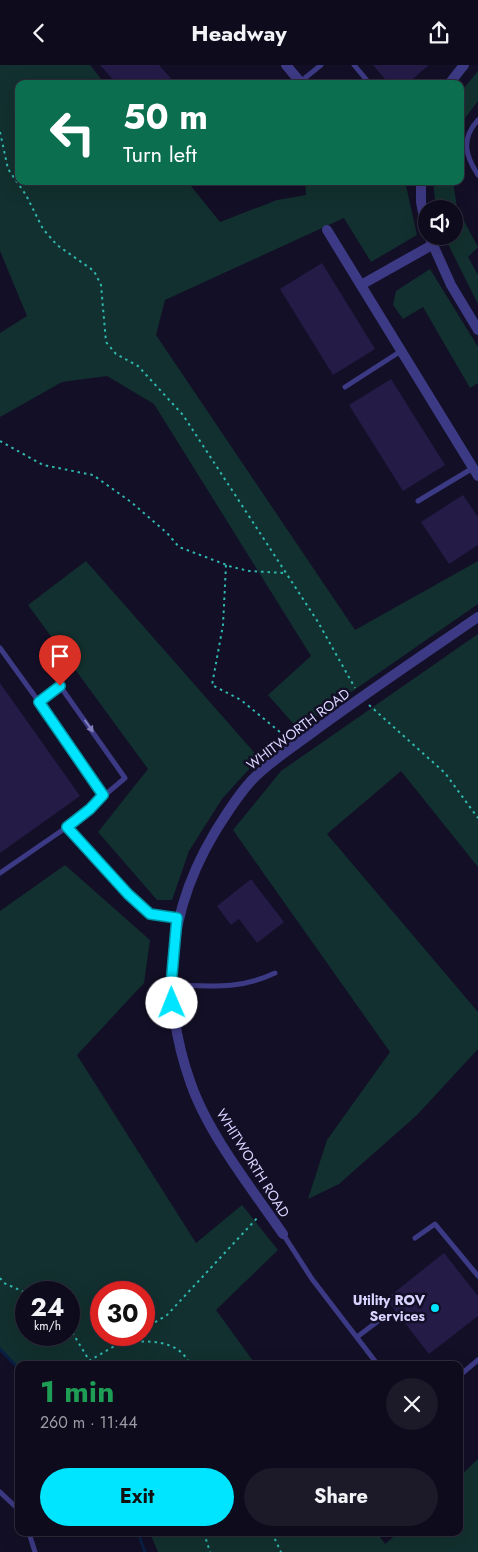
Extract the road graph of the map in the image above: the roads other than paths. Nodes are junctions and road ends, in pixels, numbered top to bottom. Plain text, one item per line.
1 (286, 65) edge
2 (321, 65) edge
3 (354, 65) edge
4 (464, 65) edge
5 (298, 80) edge
6 (304, 80) edge
7 (367, 80) edge
8 (452, 80) edge
9 (478, 120) edge
10 (478, 175) edge
11 (421, 185) edge
12 (422, 200) edge
13 (327, 230) dead end
14 (424, 245) edge
15 (432, 245) edge
16 (361, 285) junction
17 (478, 330) edge
18 (401, 351) junction
19 (345, 387) dead end
20 (476, 472) edge
21 (418, 501) dead end
22 (478, 617) edge
23 (0, 648) edge
24 (39, 702) junction
25 (103, 795) junction
26 (67, 827) junction
27 (0, 873) edge
28 (177, 918) junction
29 (275, 973) dead end
30 (171, 985) junction
31 (282, 1234) joint
32 (415, 1238) dead end
33 (478, 1276) edge
34 (386, 1315) dead end
35 (357, 1337) junction
36 (478, 1360) edge
37 (375, 1361) edge
38 (463, 1372) edge
39 (0, 1492) edge
40 (15, 1506) edge
41 (29, 1536) edge
42 (35, 1552) edge

1 - 5 street
2 - 6 lane
3 - 7 lane
4 - 8 street
9 - 10 lane
11 - 12 street
13 - 16 street
14 - 16 street
15 - 17 street
16 - 18 street
18 - 19 lane
18 - 20 street
20 - 21 lane
22 - 28 street, WHITWORTH ROAD
23 - 24 lane
24 - 25 lane
24 -> 25 lane
25 - 26 lane
26 - 27 lane
26 - 28 lane
28 - 30 street, WHITWORTH ROAD
29 - 30 lane
30 - 31 street, WHITWORTH ROAD
31 - 35 lane
32 - 33 lane
34 - 35 lane
35 - 37 lane
36 - 38 lane
39 - 40 lane
41 - 42 lane

